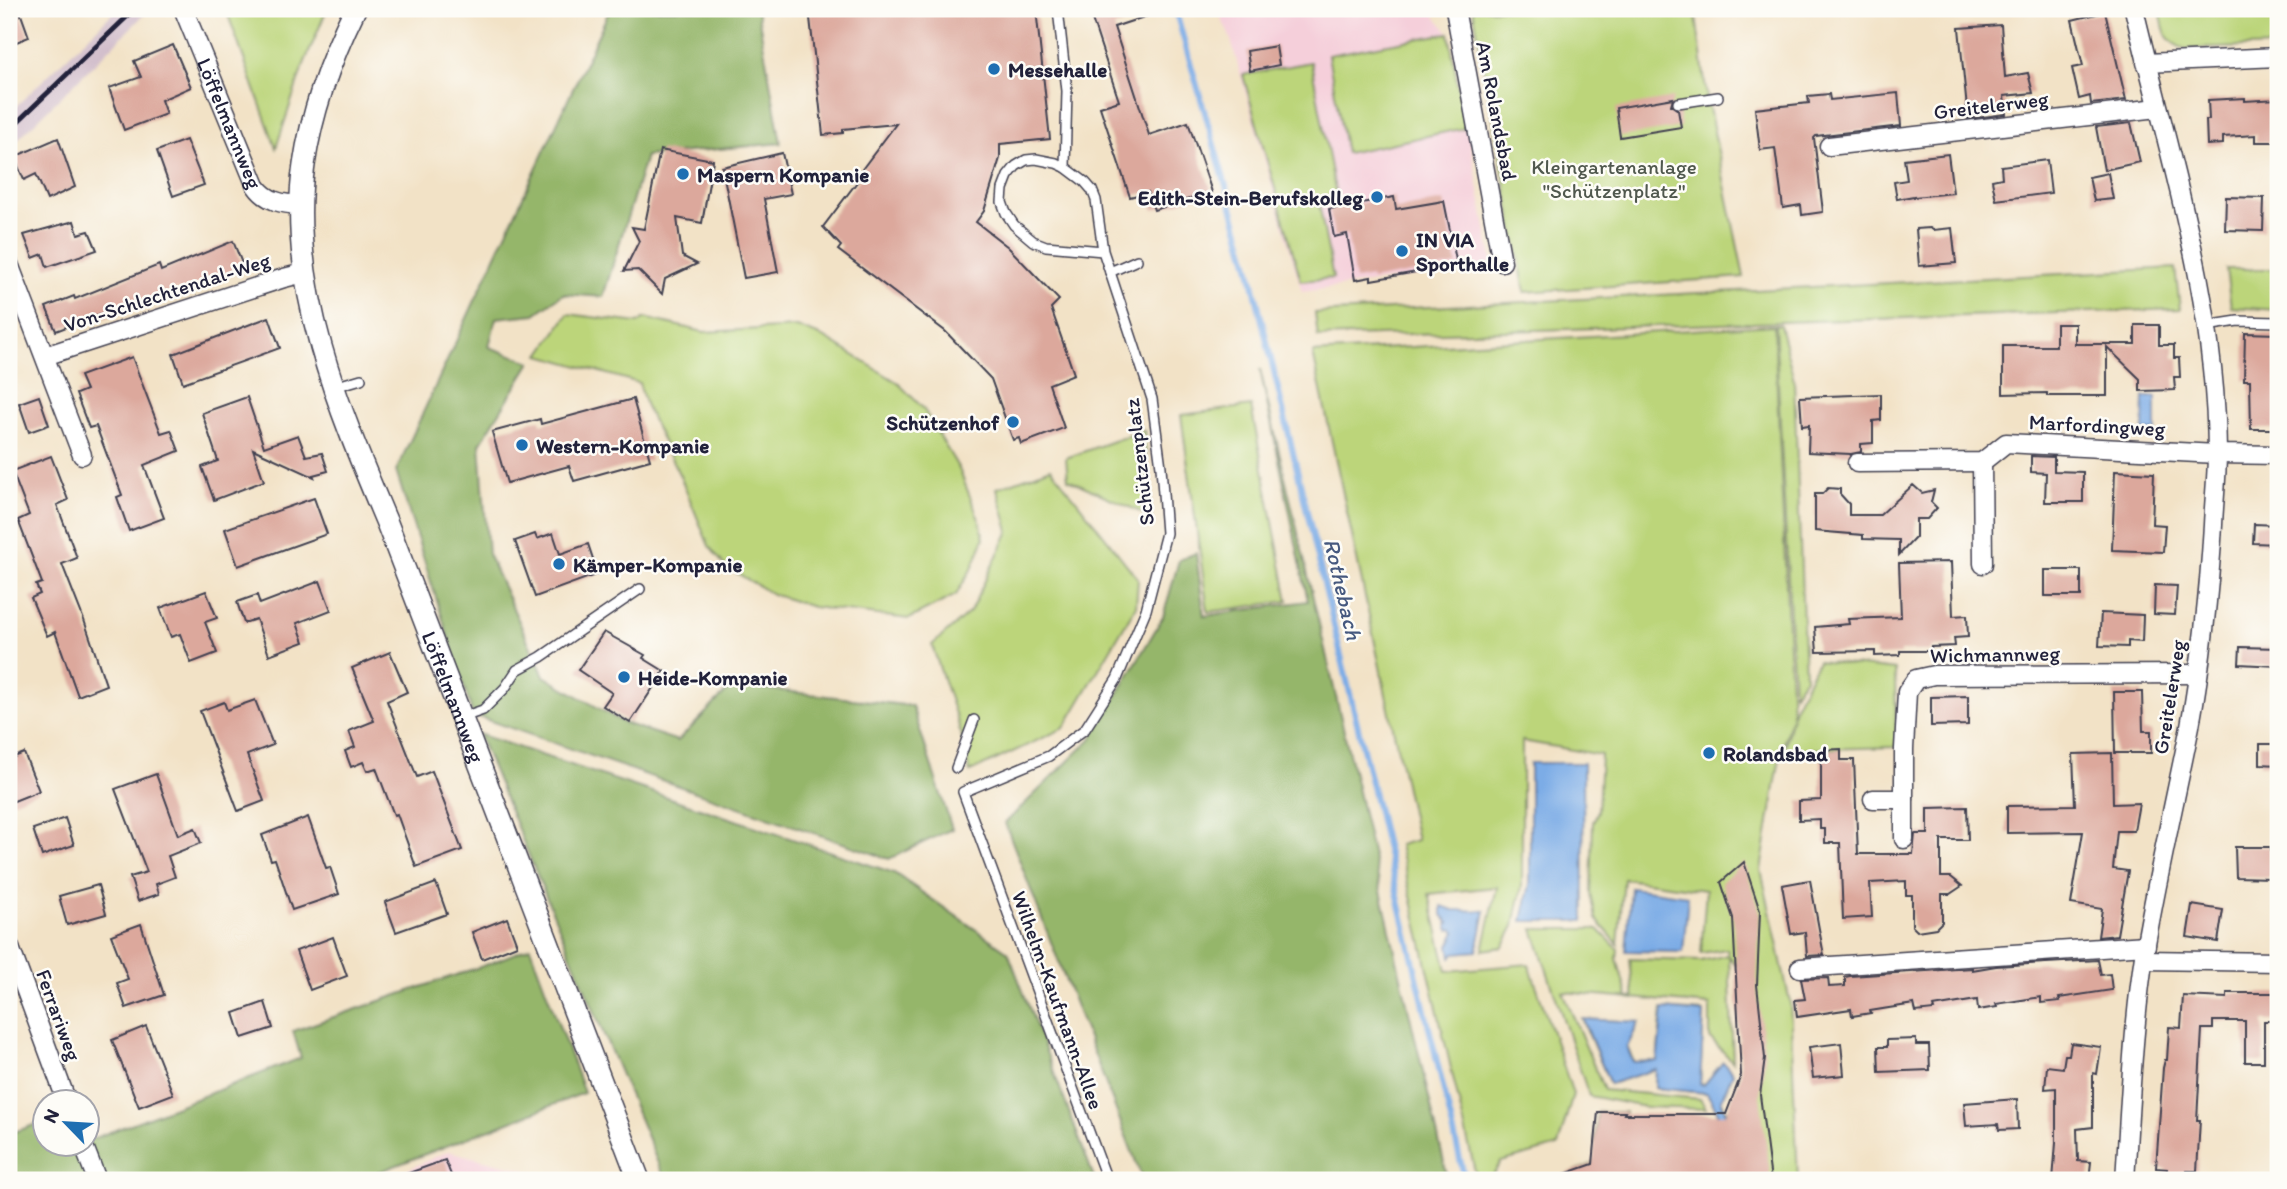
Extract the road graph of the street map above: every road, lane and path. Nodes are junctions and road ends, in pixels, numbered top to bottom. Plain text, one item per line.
1 (355, 9) edge
2 (1058, 9) edge
3 (1455, 9) edge
4 (2134, 9) edge
5 (185, 13) dead end
6 (2278, 57) edge
7 (2146, 63) junction
8 (1718, 97) dead end
9 (1678, 103) dead end
10 (2158, 108) junction
11 (1829, 146) dead end
12 (1065, 167) junction
13 (301, 205) junction
14 (1104, 251) junction
15 (1137, 260) dead end
16 (1502, 262) dead end
17 (9, 264) edge
18 (1111, 272) junction
19 (304, 273) junction
20 (2278, 323) edge
21 (2206, 326) junction
22 (45, 356) junction
23 (361, 379) dead end
24 (334, 387) junction
25 (2217, 454) junction
26 (82, 455) dead end
27 (2278, 455) edge
28 (1982, 462) junction
29 (1857, 463) dead end
30 (1983, 564) dead end
31 (639, 589) dead end
32 (2198, 674) junction
33 (461, 717) junction
34 (974, 720) dead end
35 (956, 768) dead end
36 (1873, 799) dead end
37 (1904, 799) junction
38 (977, 831) joint
39 (1904, 839) dead end
40 (9, 945) edge
41 (2145, 953) junction
42 (2278, 962) edge
43 (1800, 968) dead end
44 (62, 1088) edge
45 (89, 1158) edge
46 (97, 1180) edge
47 (639, 1180) edge
48 (1107, 1180) edge
49 (2125, 1180) edge

1 - 13 street, Löffelmannweg
2 - 12 lane
3 - 16 street, Am Rolandsbad
4 - 7 street, Greitelerweg
5 - 13 street, Löffelmannweg
6 - 7 street
7 - 10 street, Greitelerweg
8 - 9 lane
10 - 11 street, Greitelerweg
10 - 21 street, Greitelerweg
12 - 14 lane, Schützenplatz
12 - 14 lane, Schützenplatz
13 - 19 street, Löffelmannweg
14 - 18 lane, Schützenplatz
15 - 18 lane
17 - 22 street, Von-Schlechtendal-Weg
18 - 38 lane, Schützenplatz
19 - 22 street, Von-Schlechtendal-Weg
19 - 24 street, Löffelmannweg
20 - 21 lane
21 - 25 street, Greitelerweg
22 - 26 street, Von-Schlechtendal-Weg
23 - 24 lane
24 - 33 street, Löffelmannweg
25 - 27 street
25 - 28 street, Marfordingweg
25 - 32 street, Greitelerweg
28 - 29 street
28 - 30 street
31 - 33 lane
32 - 37 street, Wichmannweg
32 - 41 street, Greitelerweg
33 - 47 street, Löffelmannweg
34 - 35 lane
36 - 37 street
37 - 39 street, Wichmannweg
38 - 48 lane, Wilhelm-Kaufmann-Allee
40 - 44 street, Ferrariweg
41 - 42 street
41 - 43 street
41 - 49 street, Greitelerweg
45 - 46 street

